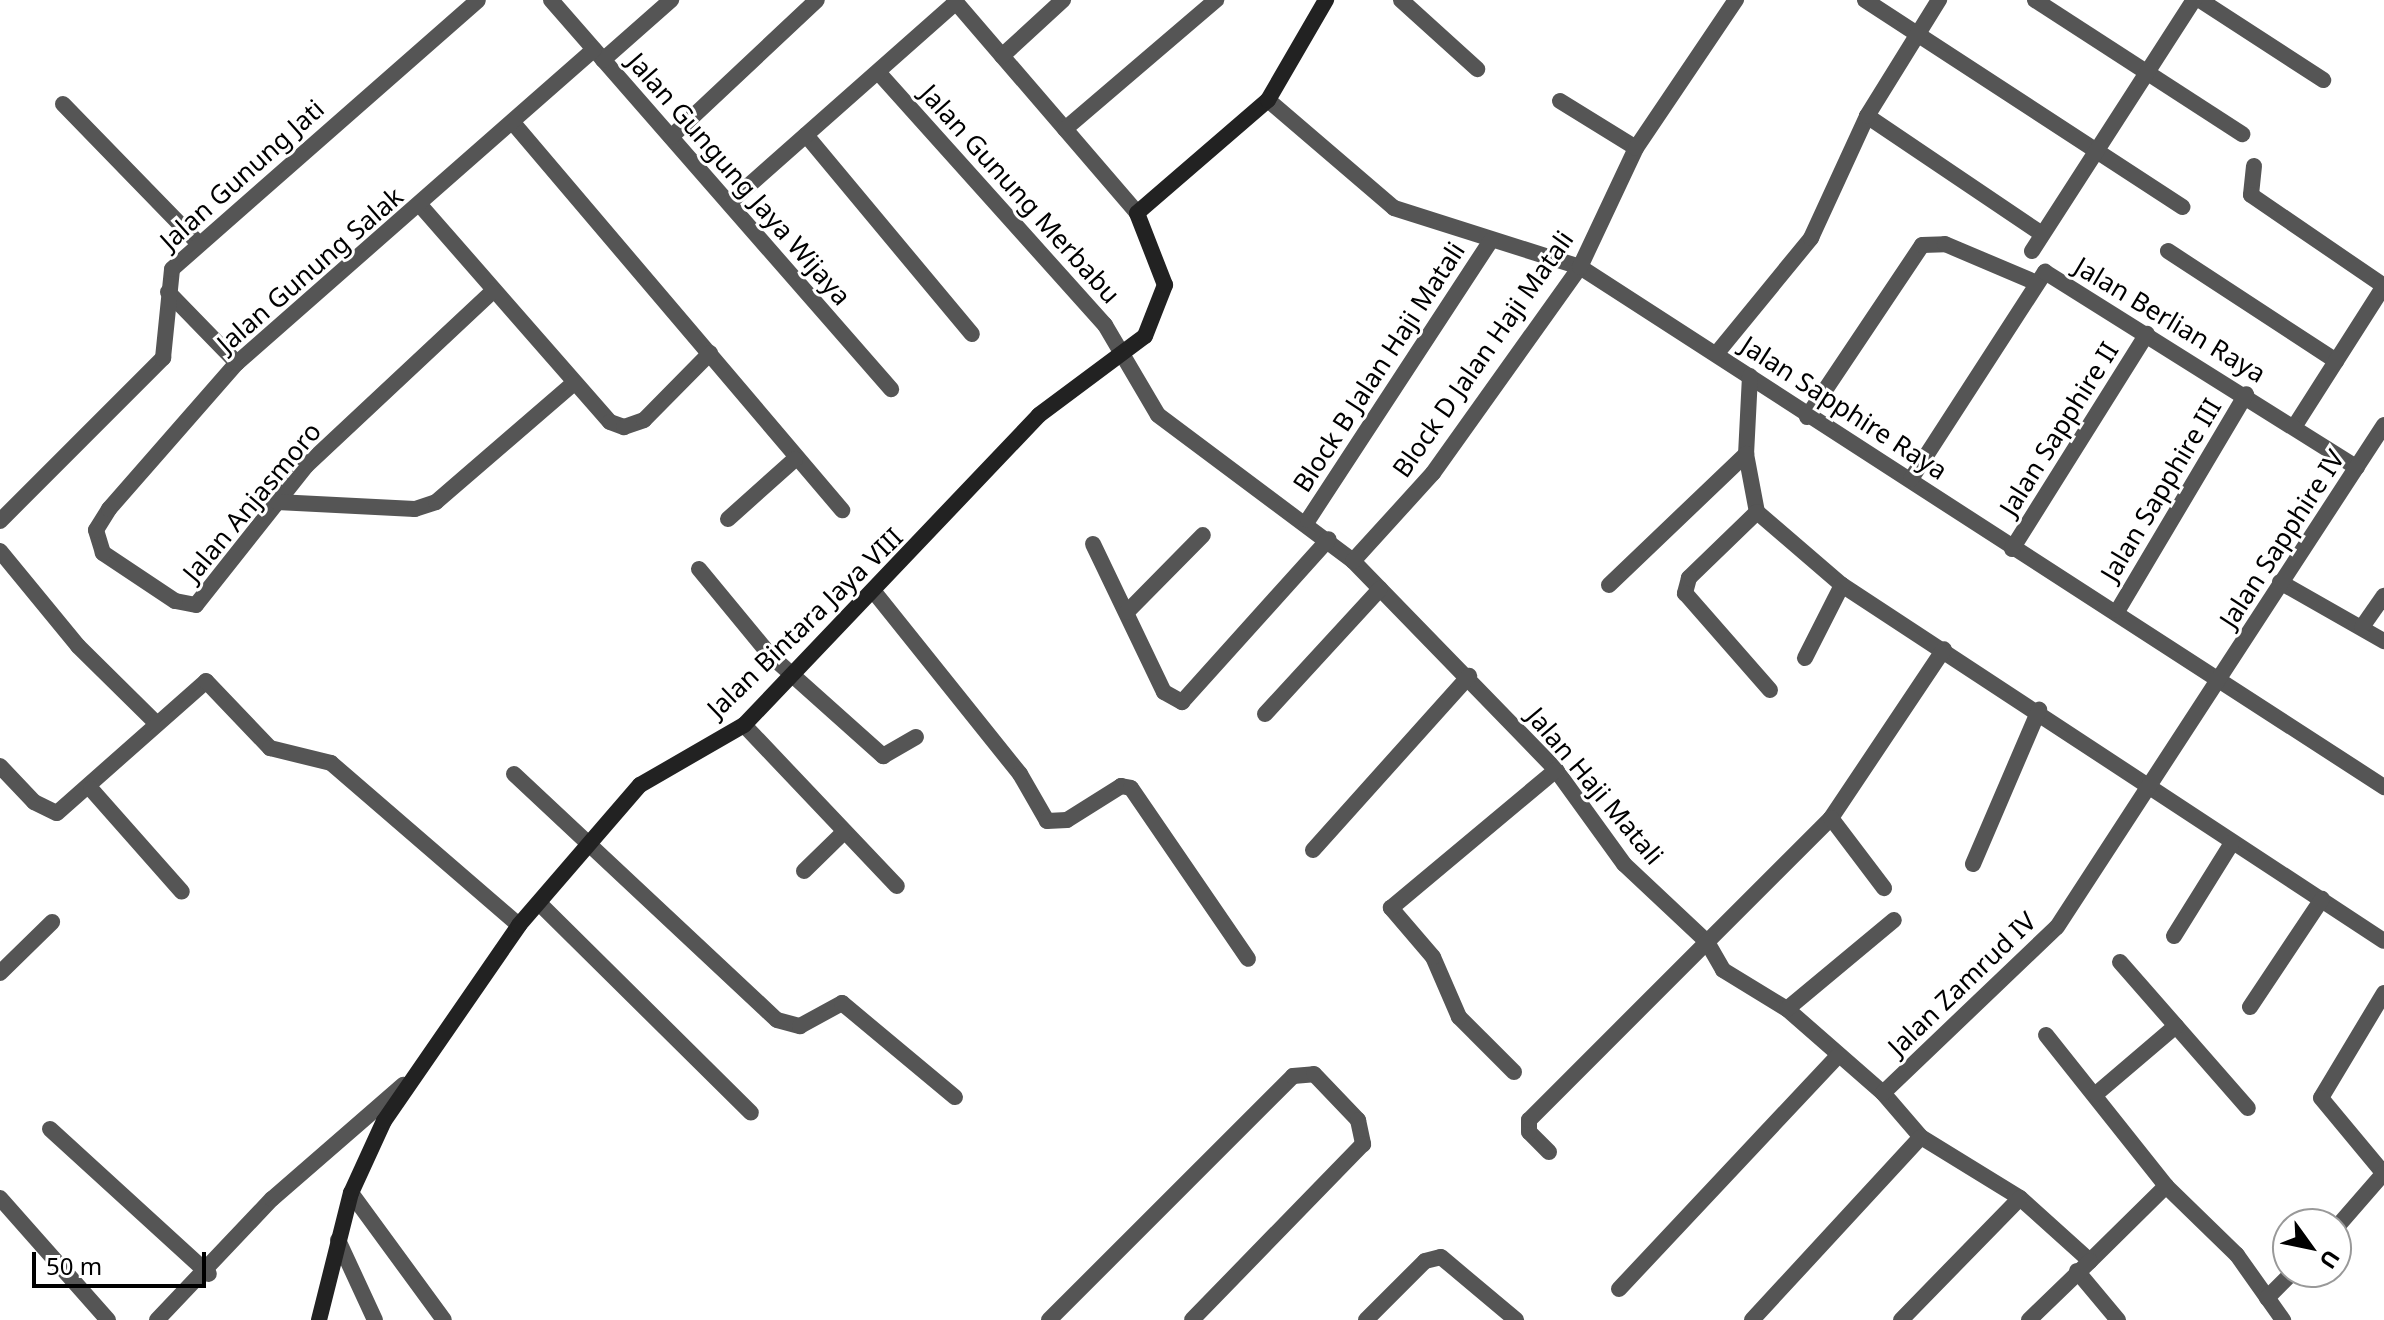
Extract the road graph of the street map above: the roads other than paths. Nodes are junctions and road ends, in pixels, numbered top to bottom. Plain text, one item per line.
1 (478, 0) edge
2 (551, 0) edge
3 (671, 0) edge
4 (817, 0) edge
5 (1063, 0) edge
6 (1216, 0) edge
7 (1326, 0) edge
8 (1401, 0) edge
9 (1736, 0) edge
10 (1865, 0) edge
11 (1939, 0) edge
12 (2035, 0) edge
13 (2194, 0) edge
14 (2200, 0) edge
15 (955, 1) edge
16 (1916, 36) junction
17 (598, 54) junction
18 (1002, 56) junction
19 (1477, 69) dead end
20 (2147, 71) junction
21 (878, 72) junction
22 (2323, 80) dead end
23 (1268, 100) junction
24 (1560, 101) dead end
25 (63, 104) dead end
26 (1867, 116) junction
27 (514, 124) junction
28 (1065, 129) junction
29 (2242, 134) dead end
30 (806, 135) junction
31 (671, 137) junction
32 (1636, 148) junction
33 (2097, 151) junction
34 (2254, 166) dead end
35 (729, 203) junction
36 (420, 205) junction
37 (2182, 207) dead end
38 (1137, 213) junction
39 (2042, 234) junction
40 (1491, 240) junction
41 (197, 242) junction
42 (2032, 251) dead end
43 (2168, 251) dead end
44 (1580, 267) junction
45 (2037, 283) junction
46 (2384, 286) edge
47 (493, 291) junction
48 (168, 292) junction
49 (972, 334) dead end
50 (2147, 334) junction
51 (1122, 352) junction
52 (710, 353) junction
53 (1717, 353) junction
54 (2336, 361) junction
55 (237, 363) junction
56 (1750, 376) junction
57 (574, 383) junction
58 (891, 389) dead end
59 (2246, 394) junction
60 (1807, 417) junction
61 (2296, 424) junction
62 (2384, 425) edge
63 (1746, 454) junction
64 (795, 459) junction
65 (2357, 468) junction
66 (1911, 479) junction
67 (277, 502) junction
68 (842, 510) dead end
69 (1757, 512) junction
70 (728, 519) dead end
71 (1308, 520) junction
72 (0, 521) edge
73 (1203, 535) dead end
74 (1329, 539) junction
75 (1093, 544) dead end
76 (2012, 549) junction
77 (0, 551) edge
78 (103, 553) joint
79 (1353, 561) junction
80 (699, 569) dead end
81 (2280, 582) junction
82 (1609, 585) dead end
83 (1842, 585) junction
84 (1380, 589) junction
85 (875, 593) junction
86 (2384, 596) edge
87 (2118, 610) junction
88 (1127, 612) junction
89 (2362, 627) junction
90 (2384, 641) edge
91 (1944, 649) junction
92 (1805, 658) dead end
93 (792, 674) junction
94 (1469, 676) junction
95 (2219, 679) junction
96 (1770, 690) dead end
97 (2039, 710) junction
98 (1265, 714) dead end
99 (155, 722) junction
100 (744, 725) junction
101 (916, 737) dead end
102 (0, 766) edge
103 (1556, 770) junction
104 (514, 774) dead end
105 (2149, 787) junction
106 (2384, 787) edge
107 (91, 789) junction
108 (1831, 818) junction
109 (844, 832) junction
110 (593, 842) junction
111 (2232, 843) junction
112 (1313, 850) dead end
113 (1973, 864) dead end
114 (804, 871) dead end
115 (897, 886) dead end
116 (1884, 888) dead end
117 (182, 892) dead end
118 (2322, 899) junction
119 (539, 903) junction
120 (1894, 920) dead end
121 (52, 922) dead end
122 (519, 925) junction
123 (2174, 936) dead end
124 (2384, 941) edge
125 (1707, 942) junction
126 (1248, 959) dead end
127 (2120, 962) dead end
128 (0, 973) edge
129 (2384, 993) edge
130 (2250, 1007) dead end
131 (1787, 1009) junction
132 (2176, 1026) junction
133 (2046, 1035) dead end
134 (1839, 1055) junction
135 (1514, 1072) dead end
136 (403, 1085) junction
137 (1883, 1093) junction
138 (2096, 1094) junction
139 (955, 1097) dead end
140 (2248, 1108) dead end
141 (751, 1113) dead end
142 (50, 1129) dead end
143 (1921, 1137) junction
144 (1549, 1152) dead end
145 (2384, 1174) edge
146 (2166, 1186) junction
147 (351, 1193) junction
148 (0, 1198) edge
149 (2020, 1198) junction
150 (2352, 1210) edge
151 (338, 1240) junction
152 (2084, 1266) junction
153 (209, 1274) junction
154 (2277, 1288) edge
155 (1619, 1289) dead end
156 (2267, 1298) junction
157 (108, 1320) edge
158 (157, 1320) edge
159 (319, 1320) edge
160 (375, 1320) edge
161 (444, 1320) edge
162 (1049, 1320) edge
163 (1192, 1320) edge
164 (1366, 1320) edge
165 (1516, 1320) edge
166 (1752, 1320) edge
167 (1901, 1320) edge
168 (2029, 1320) edge
169 (2118, 1320) edge
170 (2283, 1320) edge

1 - 41 street, Jalan Gunung Jati
2 - 17 street, Jalan Gungung Jaya Wijaya
3 - 17 street, Jalan Gunung Salak
4 - 31 street
5 - 18 street
6 - 28 street
7 - 23 street
8 - 19 street
9 - 32 street, Block D Jalan Haji Matali
10 - 16 street
11 - 16 street
12 - 20 street
13 - 20 street
14 - 22 street
15 - 18 street
15 - 21 street
16 - 26 street
16 - 33 street
17 - 27 street, Jalan Gunung Salak
17 - 31 street, Jalan Gungung Jaya Wijaya
18 - 28 street
20 - 29 street
20 - 33 street
21 - 30 street
21 - 51 street, Jalan Gunung Merbabu
23 - 38 street
23 - 40 street, Jalan Sapphire Raya
24 - 32 street
25 - 41 street
26 - 39 street
26 - 53 street
27 - 36 street, Jalan Gunung Salak
27 - 52 street
28 - 38 street
30 - 35 street
30 - 49 street
31 - 35 street, Jalan Gungung Jaya Wijaya
32 - 44 street, Block D Jalan Haji Matali
33 - 37 street
33 - 39 street
34 - 46 street
35 - 58 street, Jalan Gungung Jaya Wijaya
36 - 47 street
36 - 55 street, Jalan Gunung Salak
38 - 51 street, Jalan Bintara Jaya VIII
39 - 42 street
40 - 44 street, Jalan Sapphire Raya
40 - 71 street, Block B Jalan Haji Matali
41 - 48 street, Jalan Gunung Jati
43 - 54 street
44 - 53 street, Jalan Sapphire Raya
44 - 79 street, Block D Jalan Haji Matali
45 - 50 street, Jalan Berlian Raya
45 - 60 street, Jalan Berlian Raya
45 - 66 street
46 - 54 street
47 - 57 street
47 - 67 street, Jalan Anjasmoro
48 - 55 street
48 - 72 street, Jalan Gunung Jati
50 - 59 street, Jalan Berlian Raya
50 - 76 street, Jalan Sapphire II
51 - 71 street, Jalan Haji Matali
51 - 85 street, Jalan Bintara Jaya VIII
52 - 57 street
52 - 64 street
53 - 56 street, Jalan Sapphire Raya
54 - 61 street
55 - 78 street, Jalan Gunung Salak
56 - 60 street, Jalan Sapphire Raya
56 - 63 street
57 - 67 street
59 - 61 street, Jalan Berlian Raya
59 - 87 street, Jalan Sapphire III
60 - 66 street, Jalan Sapphire Raya
61 - 65 street, Jalan Berlian Raya
62 - 65 street, Jalan Sapphire IV
63 - 69 street
63 - 82 street
64 - 68 street
64 - 70 street
65 - 81 street, Jalan Sapphire IV
66 - 76 street, Jalan Sapphire Raya
67 - 78 street, Jalan Anjasmoro
69 - 83 street
69 - 96 street
71 - 74 street, Jalan Haji Matali
73 - 88 street
74 - 79 street, Jalan Haji Matali
74 - 88 street
75 - 88 street
76 - 87 street, Jalan Sapphire Raya
77 - 99 street
79 - 84 street, Jalan Haji Matali
80 - 93 street
81 - 89 street
81 - 95 street, Jalan Sapphire IV
83 - 91 street
83 - 92 street
84 - 94 street, Jalan Haji Matali
84 - 98 street
85 - 93 street, Jalan Bintara Jaya VIII
85 - 126 street
86 - 89 street
87 - 95 street, Jalan Sapphire Raya
89 - 90 street
91 - 97 street
91 - 108 street
93 - 100 street, Jalan Bintara Jaya VIII
93 - 101 street
94 - 103 street, Jalan Haji Matali
94 - 112 street
95 - 105 street, Jalan Sapphire IV
95 - 106 street, Jalan Sapphire Raya
97 - 105 street
97 - 113 street
99 - 107 street
99 - 122 street
100 - 109 street
100 - 110 street, Jalan Bintara Jaya VIII
102 - 107 street
103 - 125 street, Jalan Haji Matali
103 - 135 street
104 - 110 street
105 - 111 street
105 - 137 street, Jalan Zamrud IV
107 - 117 street
108 - 116 street
108 - 125 street
109 - 114 street
109 - 115 street
110 - 119 street, Jalan Bintara Jaya VIII
110 - 139 street
111 - 118 street
111 - 123 street
118 - 124 street
118 - 130 street
119 - 122 street, Jalan Bintara Jaya VIII
119 - 141 street
120 - 131 street
121 - 128 street
122 - 136 street, Jalan Bintara Jaya VIII
125 - 131 street, Jalan Haji Matali
125 - 144 street
127 - 132 street
129 - 145 street
131 - 134 street, Jalan Haji Matali
132 - 138 street
132 - 140 street
133 - 138 street
134 - 137 street, Jalan Haji Matali
134 - 155 street
136 - 147 street, Jalan Bintara Jaya VIII
136 - 153 street
137 - 143 street, Jalan Haji Matali
138 - 146 street
142 - 153 street
143 - 149 street, Jalan Haji Matali
143 - 166 street
145 - 150 street
146 - 152 street
146 - 156 street
147 - 151 street, Jalan Bintara Jaya VIII
147 - 161 street
148 - 157 street
149 - 152 street, Jalan Haji Matali
149 - 167 street
151 - 159 street, Jalan Bintara Jaya VIII
151 - 160 street
152 - 168 street
152 - 169 street, Jalan Haji Matali
153 - 158 street
154 - 156 street
156 - 170 street
162 - 163 street
164 - 165 street

